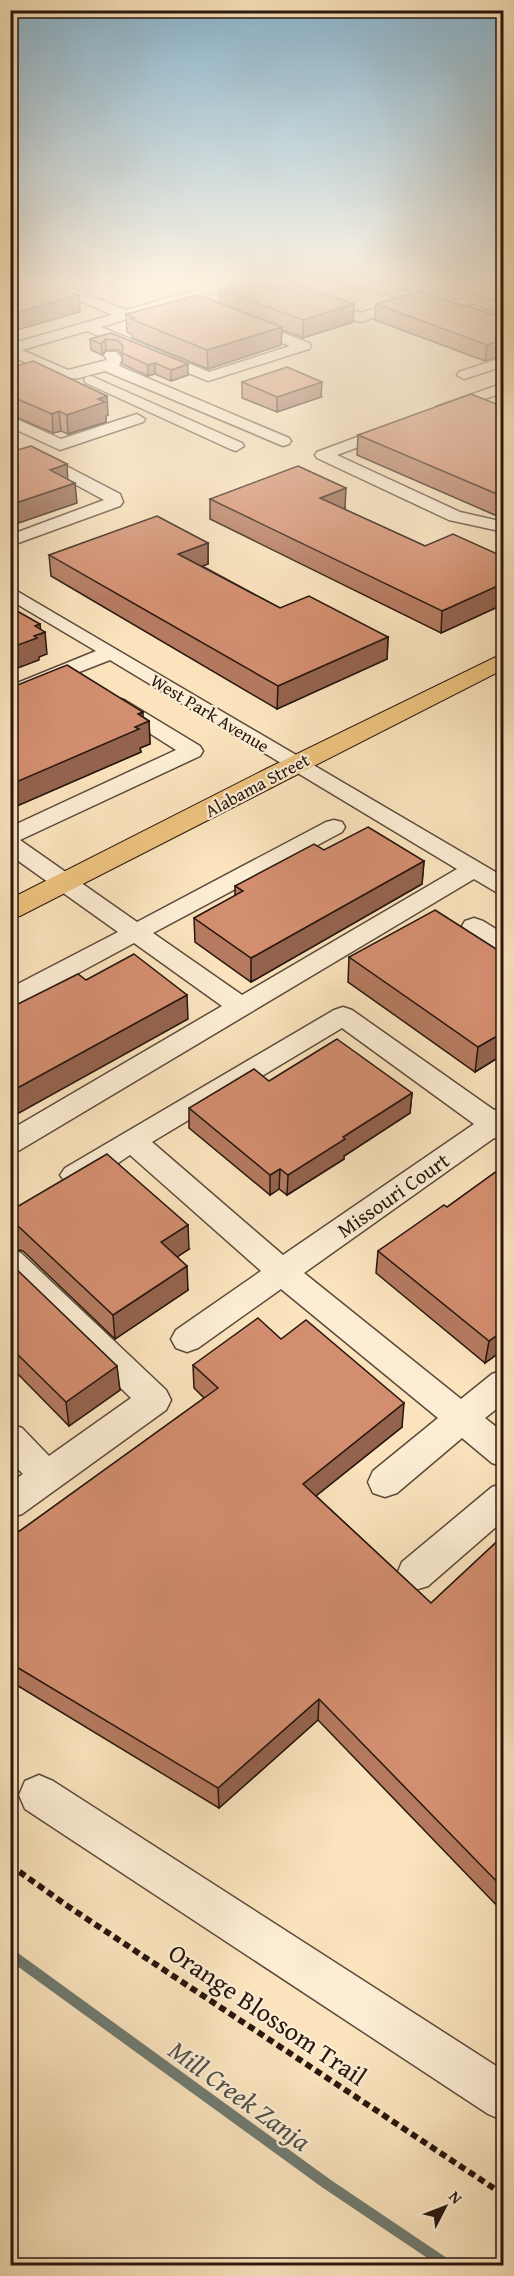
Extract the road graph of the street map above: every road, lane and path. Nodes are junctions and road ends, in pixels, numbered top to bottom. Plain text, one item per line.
1 (103, 386) edge
2 (153, 386) edge
3 (504, 387) edge
4 (469, 400) junction
5 (488, 407) edge
6 (221, 415) junction
7 (428, 416) edge
8 (137, 419) dead end
9 (10, 421) edge
10 (407, 423) edge
11 (191, 425) junction
12 (283, 441) dead end
13 (237, 446) dead end
14 (10, 461) edge
15 (504, 526) edge
16 (10, 541) edge
17 (10, 592) edge
18 (109, 653) junction
19 (504, 660) edge
20 (64, 671) junction
21 (84, 683) edge
22 (10, 693) edge
23 (104, 696) edge
24 (296, 764) junction
25 (334, 827) dead end
26 (10, 836) edge
27 (10, 844) edge
28 (473, 870) junction
29 (66, 882) junction
30 (504, 887) edge
31 (10, 910) edge
32 (474, 926) dead end
33 (138, 933) junction
34 (504, 945) edge
35 (10, 999) edge
36 (241, 1007) junction
37 (500, 1124) edge
38 (132, 1141) junction
39 (10, 1143) edge
40 (50, 1190) edge
41 (10, 1261) edge
42 (282, 1272) junction
43 (187, 1339) dead end
44 (504, 1383) edge
45 (461, 1419) junction
46 (10, 1438) edge
47 (504, 1453) edge
48 (47, 1476) junction
49 (385, 1482) dead end
50 (504, 1498) edge
51 (10, 1503) edge
52 (415, 1574) dead end
53 (39, 1795) dead end
54 (10, 1865) edge
55 (504, 2098) edge
56 (504, 2195) edge

1 - 11 street
2 - 6 street
3 - 4 street
4 - 5 street
4 - 7 street
6 - 11 street
6 - 12 street
8 - 9 street
10 - 15 street
11 - 13 street
14 - 16 street
17 - 18 street, West Park Avenue
18 - 20 street
18 - 24 street, West Park Avenue
19 - 24 main road, Alabama Street
20 - 21 street
20 - 22 street
23 - 26 street
24 - 28 street, West Park Avenue
24 - 29 main road, Alabama Street
25 - 33 street
27 - 29 street
28 - 30 street, West Park Avenue
28 - 36 street
29 - 31 main road, Alabama Street
29 - 33 street
32 - 34 street
33 - 35 street
33 - 36 street
36 - 39 street
37 - 38 street
37 - 42 street, Missouri Court
38 - 40 street
38 - 42 street
41 - 48 street
42 - 43 street, Missouri Court
42 - 45 street
44 - 45 street
45 - 47 street
45 - 49 street
46 - 48 street
48 - 51 street
50 - 52 street
53 - 55 street
54 - 56 path, Orange Blossom Trail

